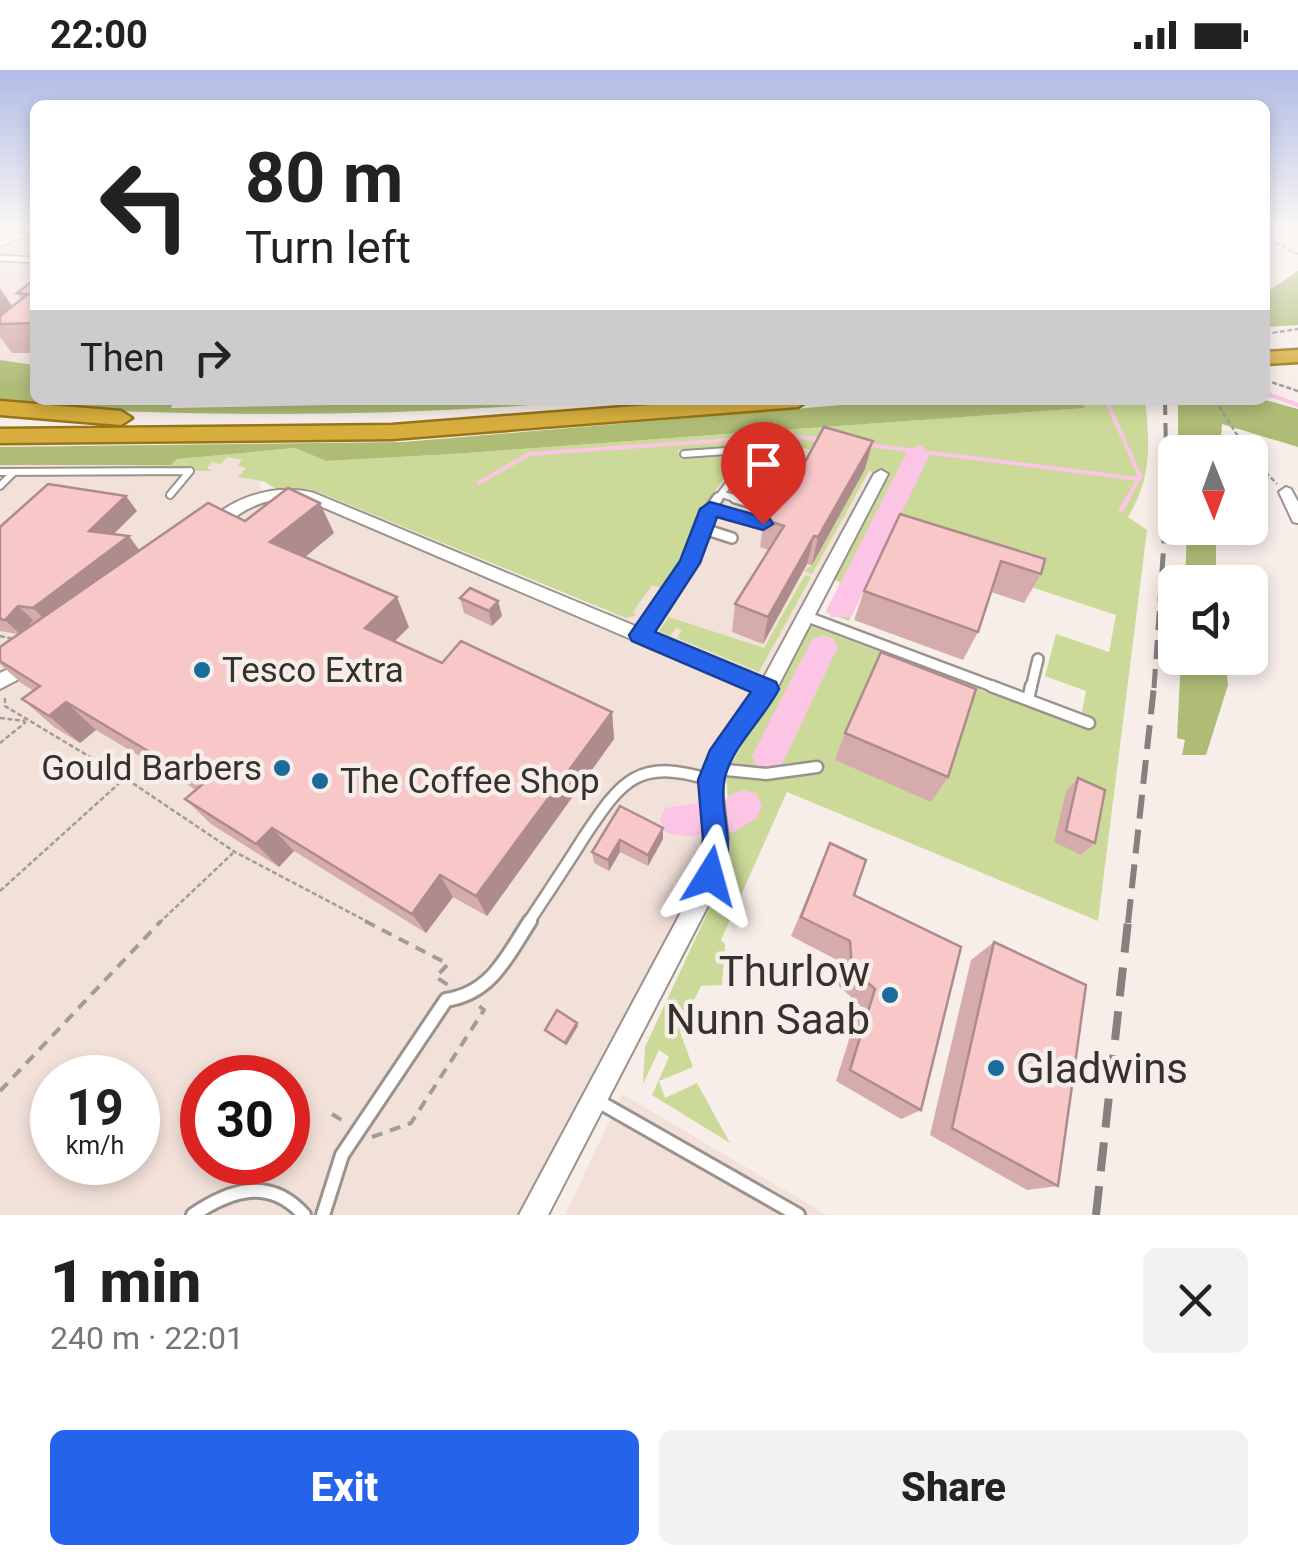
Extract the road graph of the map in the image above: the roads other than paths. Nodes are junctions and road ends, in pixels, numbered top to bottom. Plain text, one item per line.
1 (1298, 346) edge
2 (1270, 348) edge
3 (1298, 356) edge
4 (1270, 358) edge
5 (624, 405) edge
6 (740, 405) edge
7 (0, 408) edge
8 (0, 424) edge
9 (253, 425) junction
10 (125, 430) junction
11 (0, 436) edge
12 (196, 436) junction
13 (684, 454) dead end
14 (745, 462) junction
15 (764, 466) junction
16 (0, 472) edge
17 (13, 472) junction
18 (786, 472) dead end
19 (881, 474) dead end
20 (0, 486) edge
21 (1286, 492) road end
22 (721, 494) junction
23 (170, 495) dead end
24 (710, 509) junction
25 (1298, 518) edge
26 (763, 524) edge
27 (700, 528) junction
28 (732, 538) dead end
29 (186, 546) edge
30 (805, 616) junction
31 (640, 635) junction
32 (43, 655) edge
33 (1038, 659) dead end
34 (0, 682) edge
35 (767, 689) junction
36 (1028, 700) junction
37 (1088, 723) dead end
38 (817, 766) dead end
39 (713, 775) junction
40 (592, 1098) junction
41 (193, 1215) edge
42 (304, 1215) edge
43 (323, 1215) edge
44 (533, 1215) edge
45 (798, 1215) edge

1 - 2 highway
3 - 4 highway
5 - 9 highway
6 - 12 highway
7 - 9 highway
8 - 10 highway
9 - 10 highway
10 - 12 highway
11 - 12 highway
13 - 14 lane
14 - 15 lane
14 - 22 lane
15 - 18 lane
15 - 22 lane
16 - 17 lane
17 - 20 lane
17 - 23 lane
19 - 30 street
21 - 25 street
22 - 24 lane
24 - 26 lane
24 - 27 lane
27 - 28 lane
27 - 31 lane
29 - 31 street
30 - 35 street
30 - 36 lane
31 - 35 street
32 - 34 street
33 - 36 lane
35 - 39 street
36 - 37 lane
38 - 39 lane
39 - 40 street
39 - 43 lane
40 - 44 street
40 - 45 lane
41 - 42 lane

